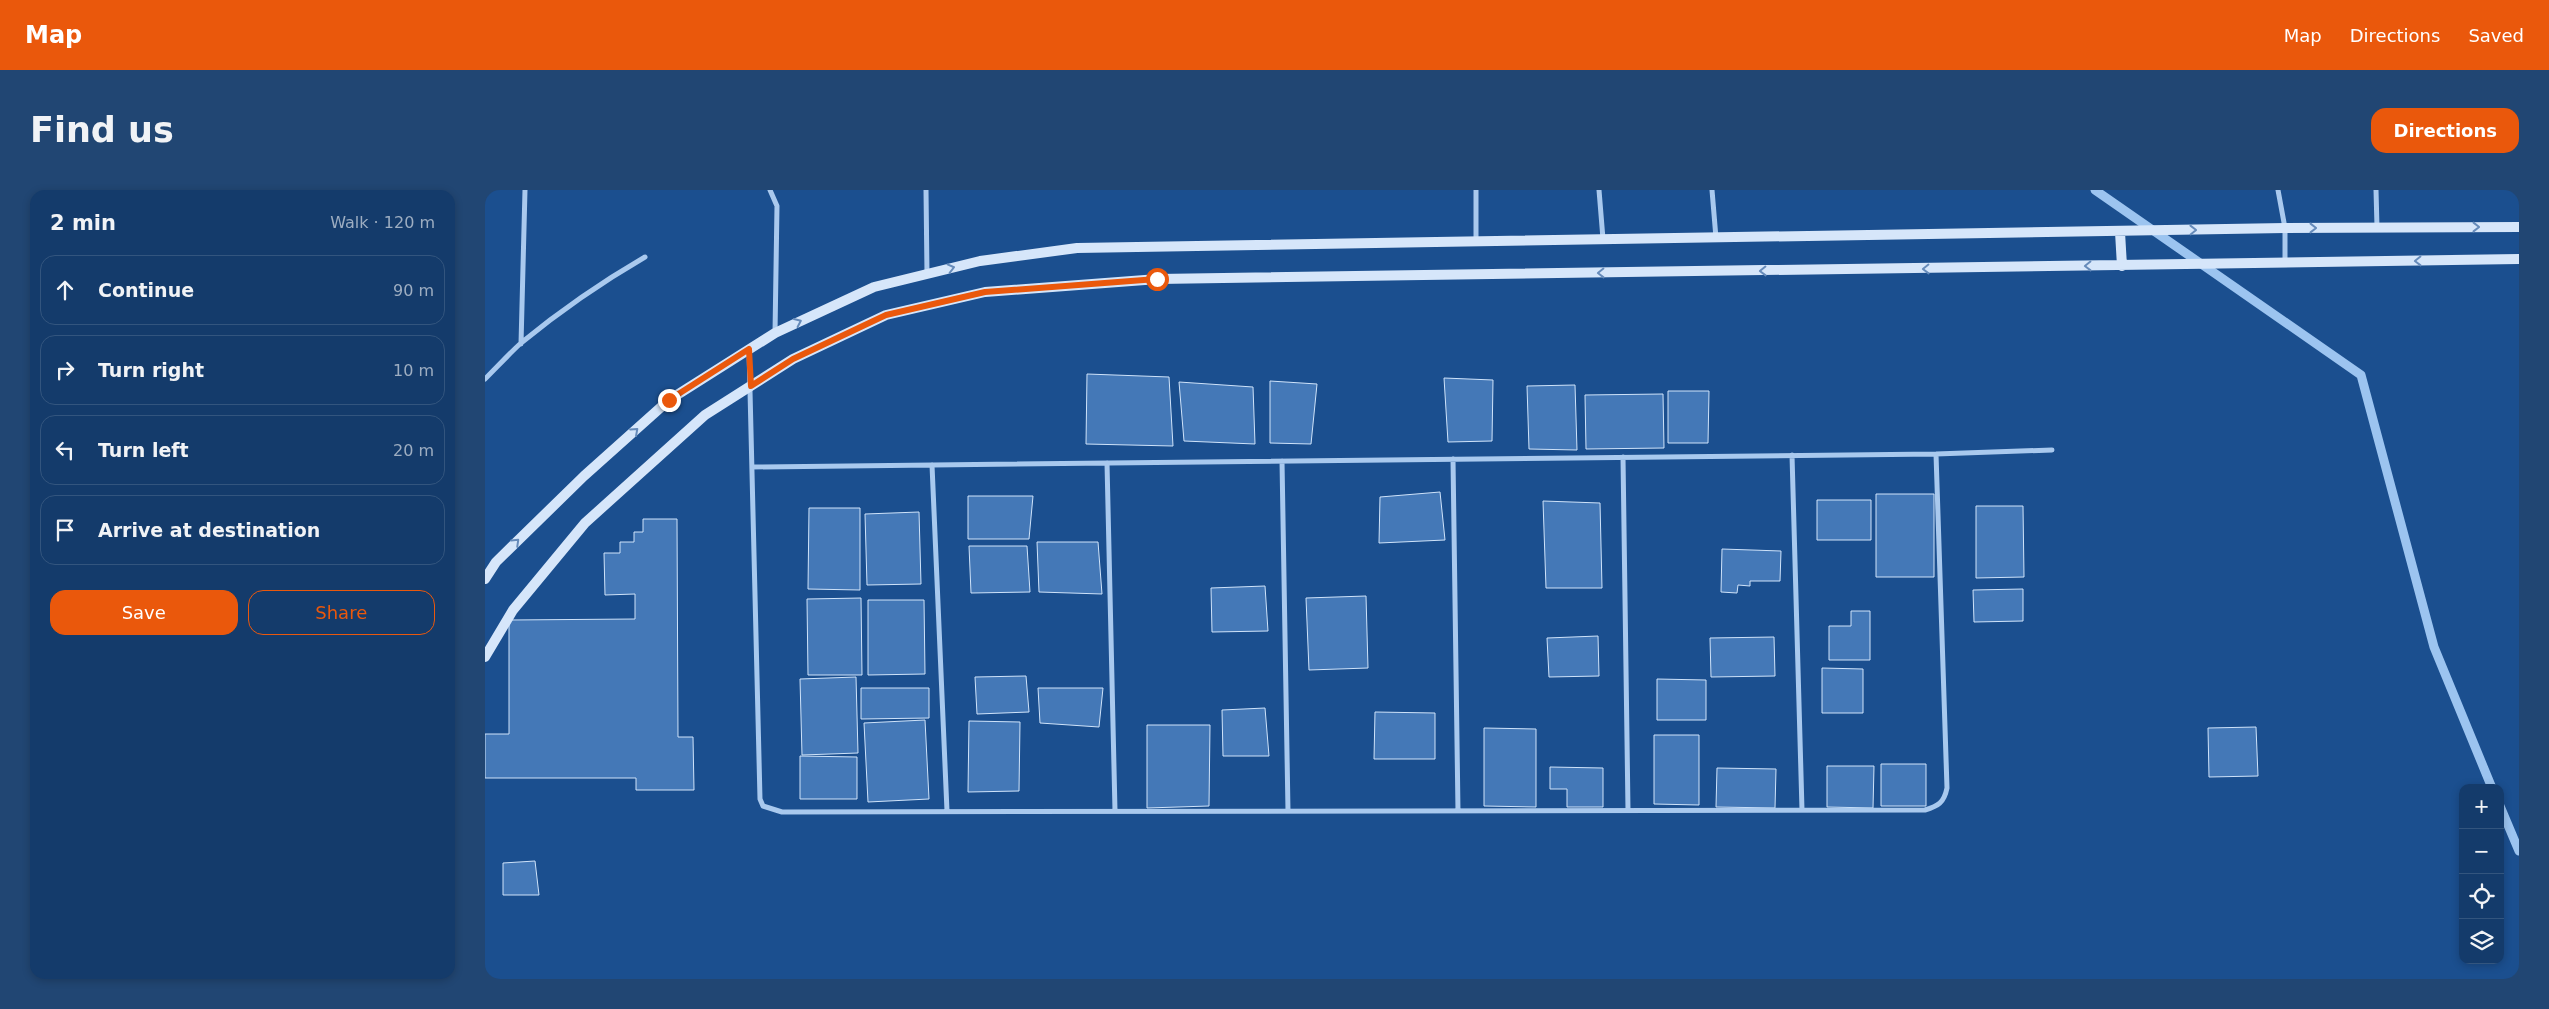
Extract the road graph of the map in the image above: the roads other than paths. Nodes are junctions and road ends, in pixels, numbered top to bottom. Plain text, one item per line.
1 (525, 190) edge
2 (770, 190) edge
3 (926, 190) edge
4 (1476, 190) edge
5 (1599, 190) edge
6 (1712, 190) edge
7 (2279, 190) edge
8 (2376, 190) edge
9 (2519, 227) edge
10 (2285, 228) junction
11 (2377, 228) junction
12 (2120, 232) junction
13 (1716, 238) junction
14 (1603, 240) junction
15 (1476, 242) junction
16 (645, 256) dead end
17 (2519, 259) edge
18 (2285, 262) junction
19 (2122, 266) junction
20 (927, 274) junction
21 (775, 333) junction
22 (521, 344) junction
23 (749, 349) junction
24 (485, 378) edge
25 (751, 386) junction
26 (2052, 450) dead end
27 (1936, 454) junction
28 (1792, 456) junction
29 (1623, 457) junction
30 (1453, 459) junction
31 (1282, 461) junction
32 (1107, 462) junction
33 (932, 464) junction
34 (752, 467) junction
35 (485, 579) edge
36 (485, 658) edge
37 (1628, 810) junction
38 (1802, 810) junction
39 (947, 811) junction
40 (1115, 811) junction
41 (1288, 811) junction
42 (1458, 811) junction

1 - 22 street
2 - 21 street
3 - 20 street
4 - 15 street
5 - 14 street
6 - 13 street
7 - 10 street
8 - 11 street
11 -> 9 street
10 -> 11 street
12 -> 10 street
10 - 18 street
12 - 13 street
12 - 19 street
13 - 14 street
14 - 15 street
20 -> 15 street
16 - 22 street
17 -> 18 street
18 - 19 street
19 -> 25 street
21 -> 20 street
21 - 23 street
22 - 24 street
23 - 25 street
35 -> 23 street
25 - 34 street
25 - 36 street
26 - 27 street
27 - 28 street
27 - 38 street
28 - 29 street
28 - 38 street
29 - 30 street
29 - 37 street
30 - 31 street
30 - 42 street
31 - 32 street
31 - 41 street
32 - 33 street
32 - 40 street
33 - 34 street
33 - 39 street
34 - 39 street
37 - 38 street
37 - 42 street
39 - 40 street
40 - 41 street
41 - 42 street

